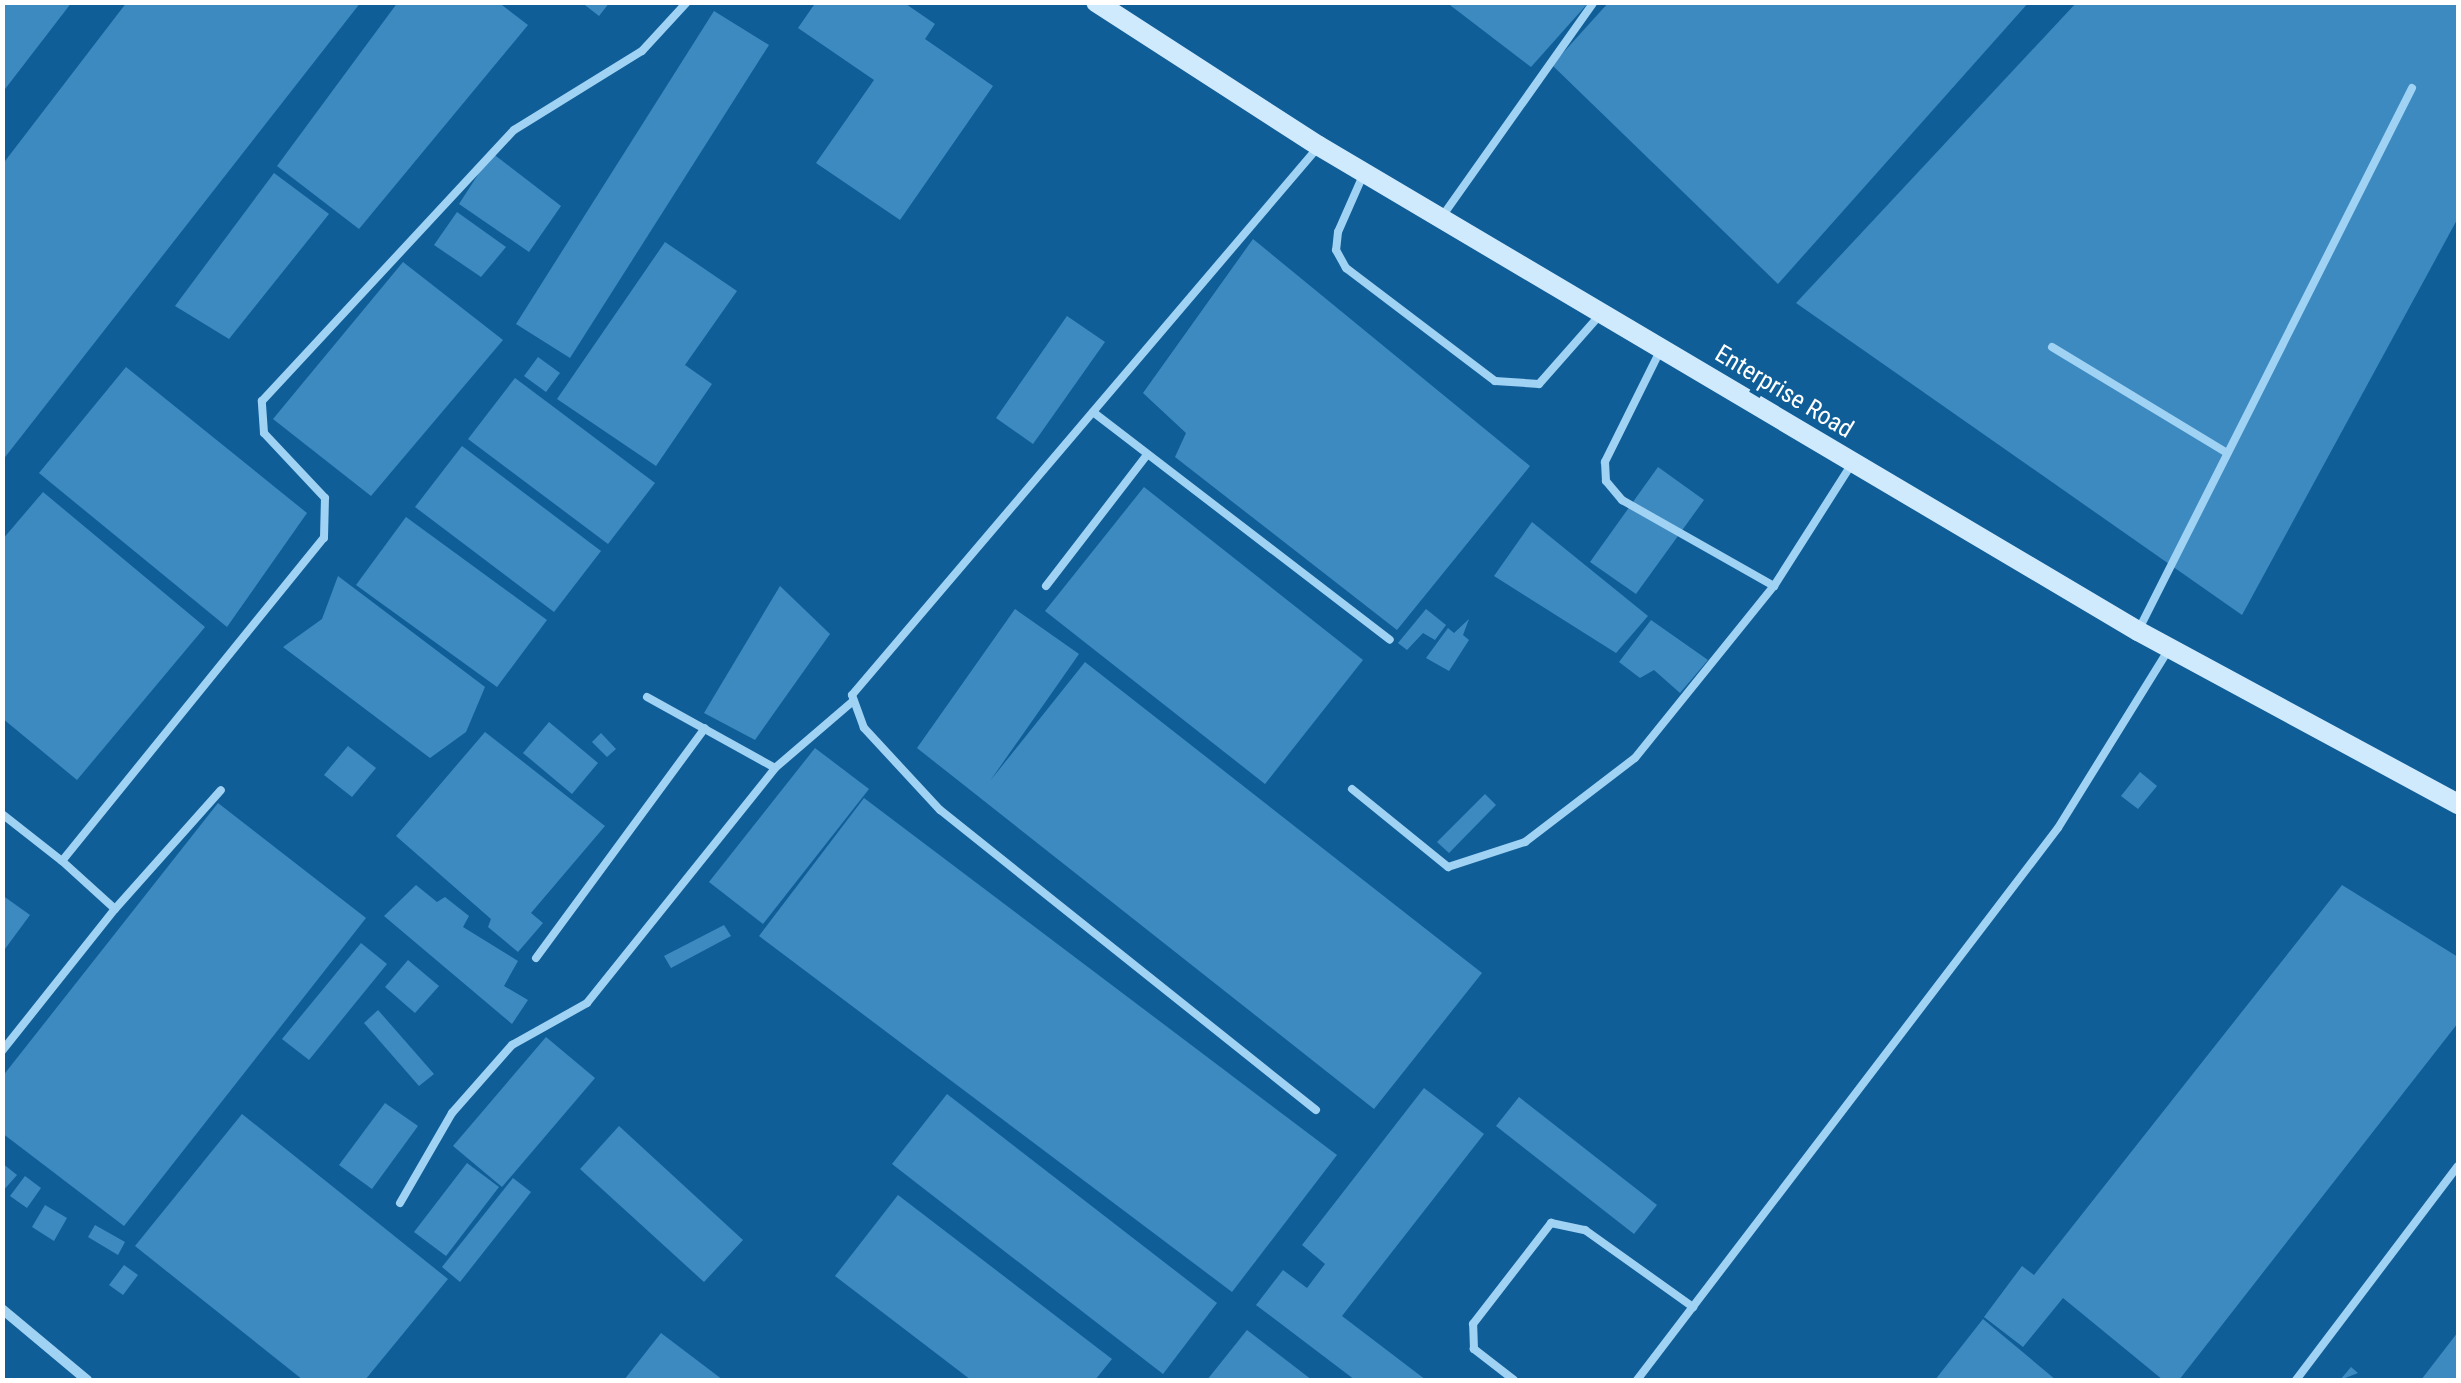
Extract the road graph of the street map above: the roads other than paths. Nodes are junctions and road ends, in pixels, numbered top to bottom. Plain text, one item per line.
1 (687, 2) edge
2 (1096, 2) edge
3 (1594, 2) edge
4 (2412, 88) dead end
5 (1320, 146) junction
6 (1364, 172) junction
7 (1441, 218) junction
8 (1602, 313) junction
9 (2052, 347) dead end
10 (1662, 348) junction
11 (1093, 412) junction
12 (2227, 453) junction
13 (1148, 455) junction
14 (1853, 462) junction
15 (1046, 586) dead end
16 (1774, 586) junction
17 (2138, 631) junction
18 (1390, 640) dead end
19 (2169, 649) junction
20 (646, 697) dead end
21 (852, 702) junction
22 (705, 728) junction
23 (775, 768) junction
24 (1352, 789) dead end
25 (221, 790) dead end
26 (2458, 804) edge
27 (2, 814) edge
28 (62, 860) junction
29 (115, 909) junction
30 (536, 958) dead end
31 (2, 1050) edge
32 (1316, 1110) dead end
33 (2458, 1166) edge
34 (400, 1203) dead end
35 (1693, 1307) junction
36 (2, 1309) edge
37 (87, 1380) edge
38 (1514, 1380) edge
39 (1637, 1380) edge
40 (2296, 1380) edge

1 - 28 lane
2 - 5 main road, Enterprise Road
3 - 7 lane
4 - 12 lane
5 - 6 main road, Enterprise Road
5 - 11 lane
6 - 7 main road, Enterprise Road
6 - 8 lane
7 - 8 main road, Enterprise Road
8 - 10 main road, Enterprise Road
9 - 12 lane
10 - 14 main road, Enterprise Road
10 - 16 lane
11 - 13 lane
11 - 21 lane
12 - 17 lane
13 - 15 lane
13 - 18 lane
14 - 16 lane
14 - 17 main road, Enterprise Road
16 - 24 lane
17 - 19 main road, Enterprise Road
19 - 26 main road, Enterprise Road
19 - 35 lane
20 - 22 lane
21 - 23 lane
21 - 32 lane
22 - 23 lane
22 - 30 lane
23 - 34 lane
25 - 29 lane
27 - 28 lane
28 - 29 lane
29 - 31 lane
33 - 40 lane
35 - 38 lane
35 - 39 lane
36 - 37 street

